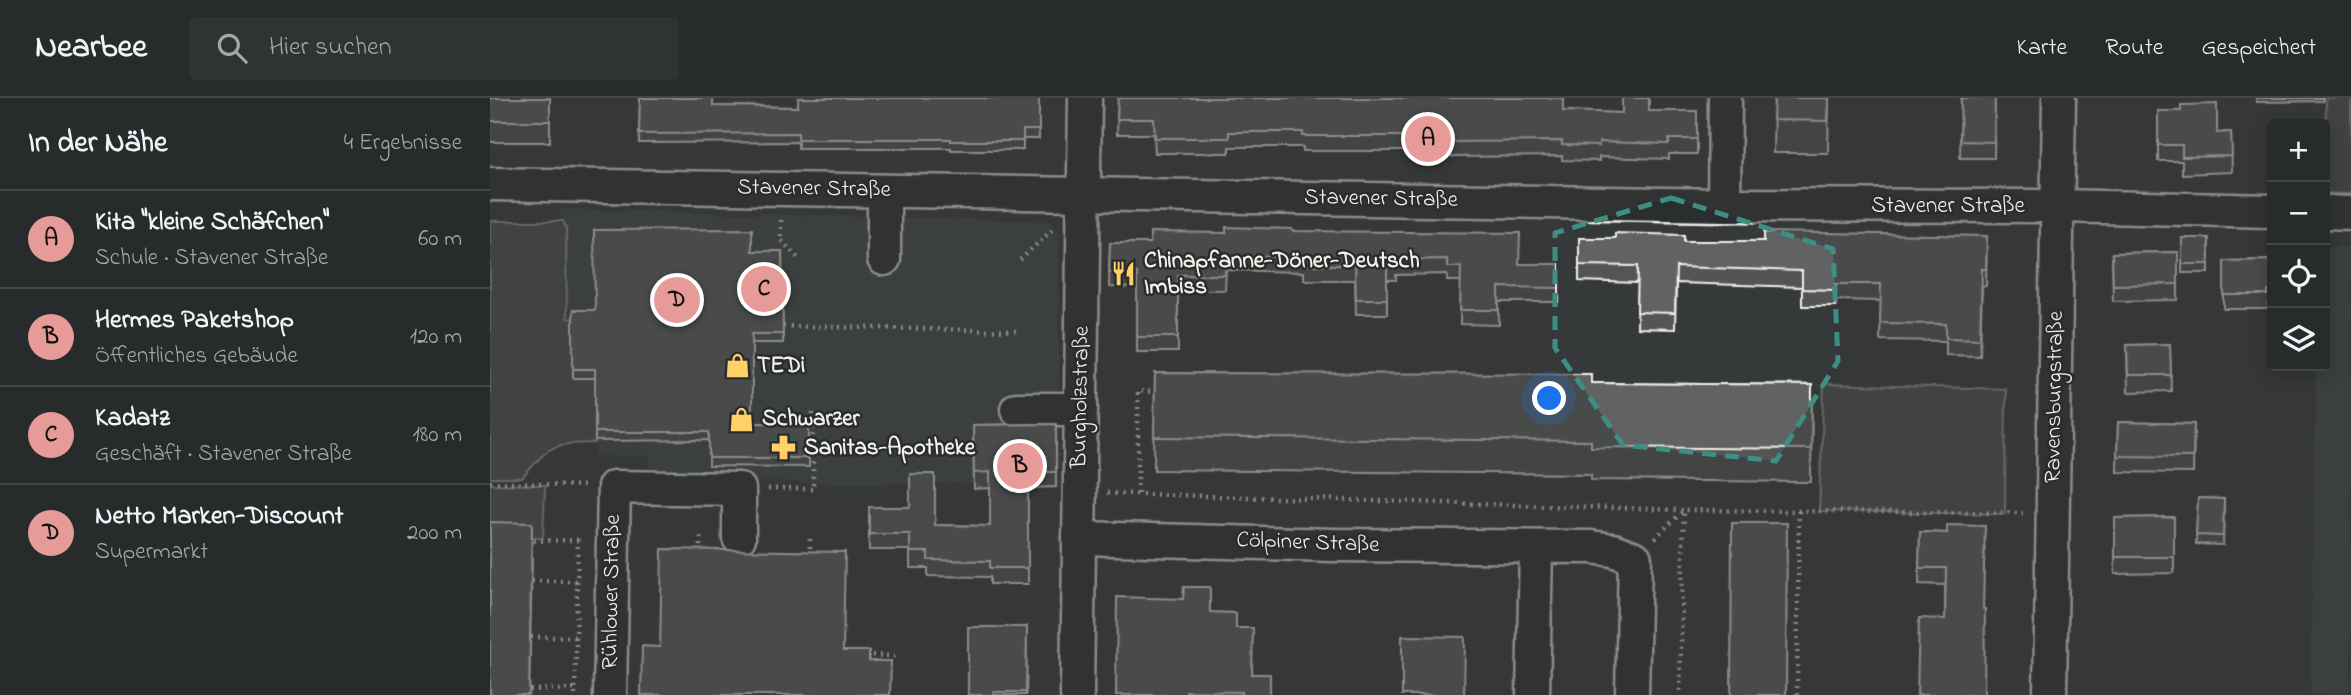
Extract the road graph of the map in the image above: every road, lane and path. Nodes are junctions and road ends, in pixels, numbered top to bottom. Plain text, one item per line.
1 (1085, 98) edge
2 (1725, 98) edge
3 (2059, 98) edge
4 (490, 184) edge
5 (781, 188) junction
6 (884, 191) junction
7 (1084, 194) junction
8 (1724, 205) junction
9 (2058, 206) junction
10 (2267, 211) edge
11 (2330, 212) edge
12 (2351, 213) edge
13 (798, 258) dead end
14 (884, 259) dead end
15 (783, 326) edge
16 (1018, 331) dead end
17 (1166, 392) edge
18 (813, 409) dead end
19 (1017, 409) dead end
20 (1080, 409) junction
21 (490, 482) edge
22 (614, 487) junction
23 (739, 489) junction
24 (1080, 493) junction
25 (1138, 493) junction
26 (1684, 510) junction
27 (1799, 511) junction
28 (2028, 513) dead end
29 (700, 537) dead end
30 (739, 538) dead end
31 (1079, 538) junction
32 (810, 539) dead end
33 (524, 541) edge
34 (1536, 548) junction
35 (699, 558) edge
36 (1635, 558) junction
37 (810, 559) edge
38 (532, 581) edge
39 (578, 581) junction
40 (531, 637) edge
41 (577, 637) junction
42 (853, 655) edge
43 (895, 656) dead end
44 (530, 690) edge
45 (575, 692) edge
46 (610, 695) edge
47 (1077, 695) edge
48 (1533, 695) edge
49 (1632, 695) edge
50 (1681, 695) edge
51 (1797, 695) edge
52 (2050, 695) edge

1 - 7 street, Burgholzstraße
2 - 8 street
3 - 9 street, Ravensburgstraße
4 - 5 street, Stavener Straße
5 - 6 street, Stavener Straße
5 - 13 path
6 - 7 street, Stavener Straße
6 - 14 street
7 - 8 street, Stavener Straße
7 - 20 street, Burgholzstraße
8 - 9 street, Stavener Straße
9 - 10 street, Stavener Straße
9 - 52 street, Ravensburgstraße
11 - 12 street
15 - 16 path
17 - 25 path
18 - 23 path
19 - 20 street
20 - 24 street, Burgholzstraße
21 - 22 path
22 - 23 street, Rühlower Straße
22 - 46 street, Rühlower Straße
23 - 30 street
24 - 25 path
24 - 31 street, Burgholzstraße
25 - 26 path
26 - 27 path
26 - 36 path
26 - 50 path
27 - 28 path
27 - 51 path
29 - 35 path
31 - 34 street, Cölpiner Straße
31 - 47 street, Burgholzstraße
32 - 37 path
33 - 39 path
34 - 36 street, Cölpiner Straße
34 - 48 street
36 - 49 street
38 - 39 path
39 - 41 path
40 - 41 path
41 - 45 path
42 - 43 path
44 - 45 path

